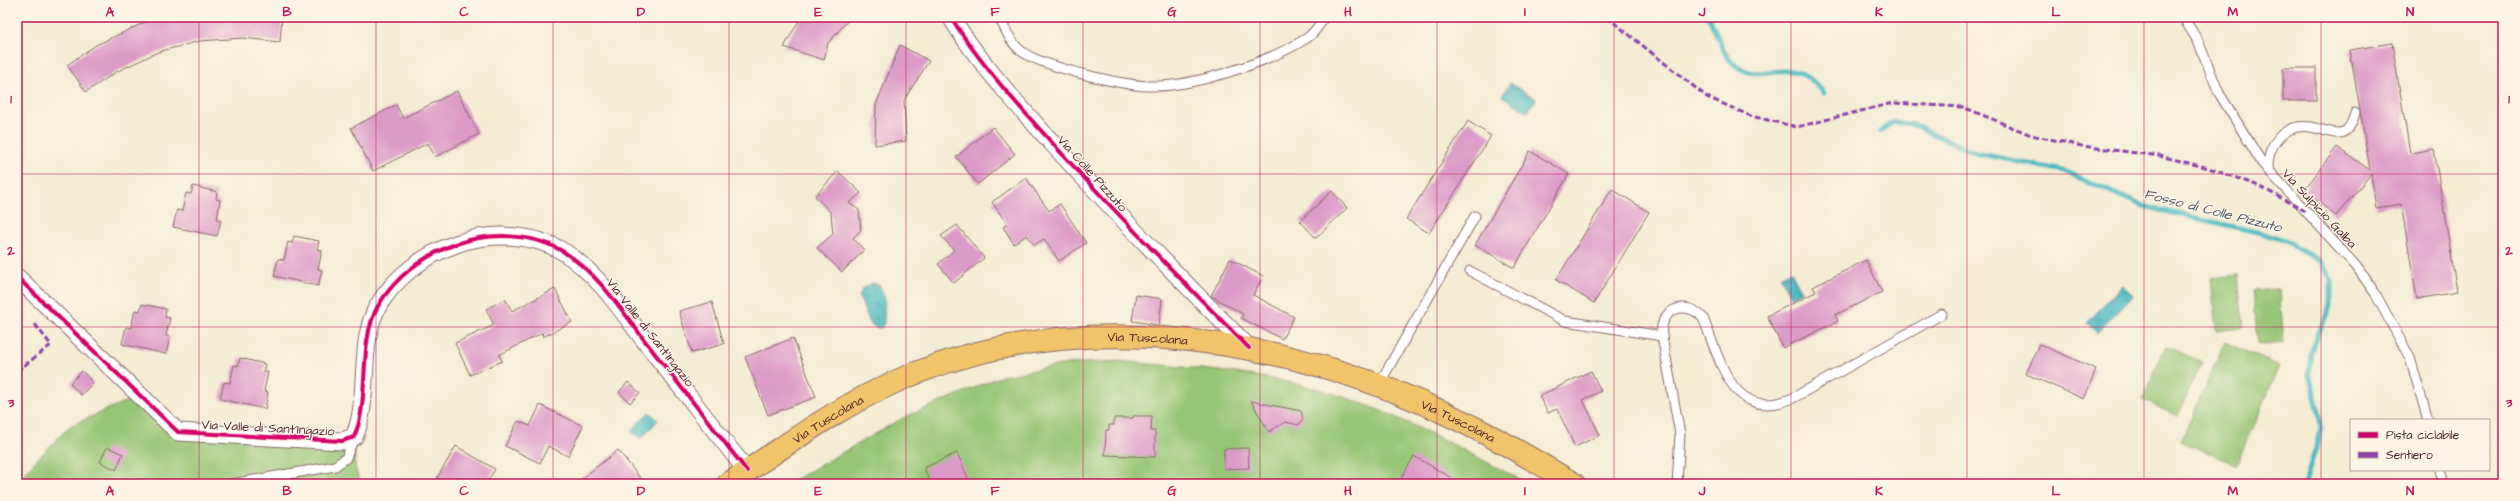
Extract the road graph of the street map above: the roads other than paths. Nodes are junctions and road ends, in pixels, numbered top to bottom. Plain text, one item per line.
1 (951, 17) edge
2 (999, 17) edge
3 (1324, 17) edge
4 (2183, 17) edge
5 (2355, 113) dead end
6 (2268, 170) junction
7 (1475, 216) dead end
8 (1470, 271) dead end
9 (17, 277) edge
10 (1942, 314) dead end
11 (1662, 336) junction
12 (1249, 348) junction
13 (1378, 386) junction
14 (2428, 419) edge
15 (354, 437) junction
16 (747, 471) junction
17 (2440, 471) edge
18 (231, 484) edge
19 (728, 484) edge
20 (1574, 484) edge
21 (1677, 484) edge
22 (2444, 484) edge

1 - 12 street, Via Colle Pizzuto
2 - 3 lane
4 - 6 lane, Via Sulpicio Galba
5 - 6 lane
6 - 14 lane, Via Sulpicio Galba
7 - 13 lane
8 - 11 lane
9 - 15 street, Via Valle di Sant'Ingazio
10 - 11 lane
11 - 21 lane
12 - 13 main road, Via Tuscolana
12 - 16 main road, Via Tuscolana
13 - 20 main road, Via Tuscolana
15 - 16 street, Via Valle di Sant'Ingazio
15 - 18 lane
16 - 19 main road, Via Tuscolana
17 - 22 lane

